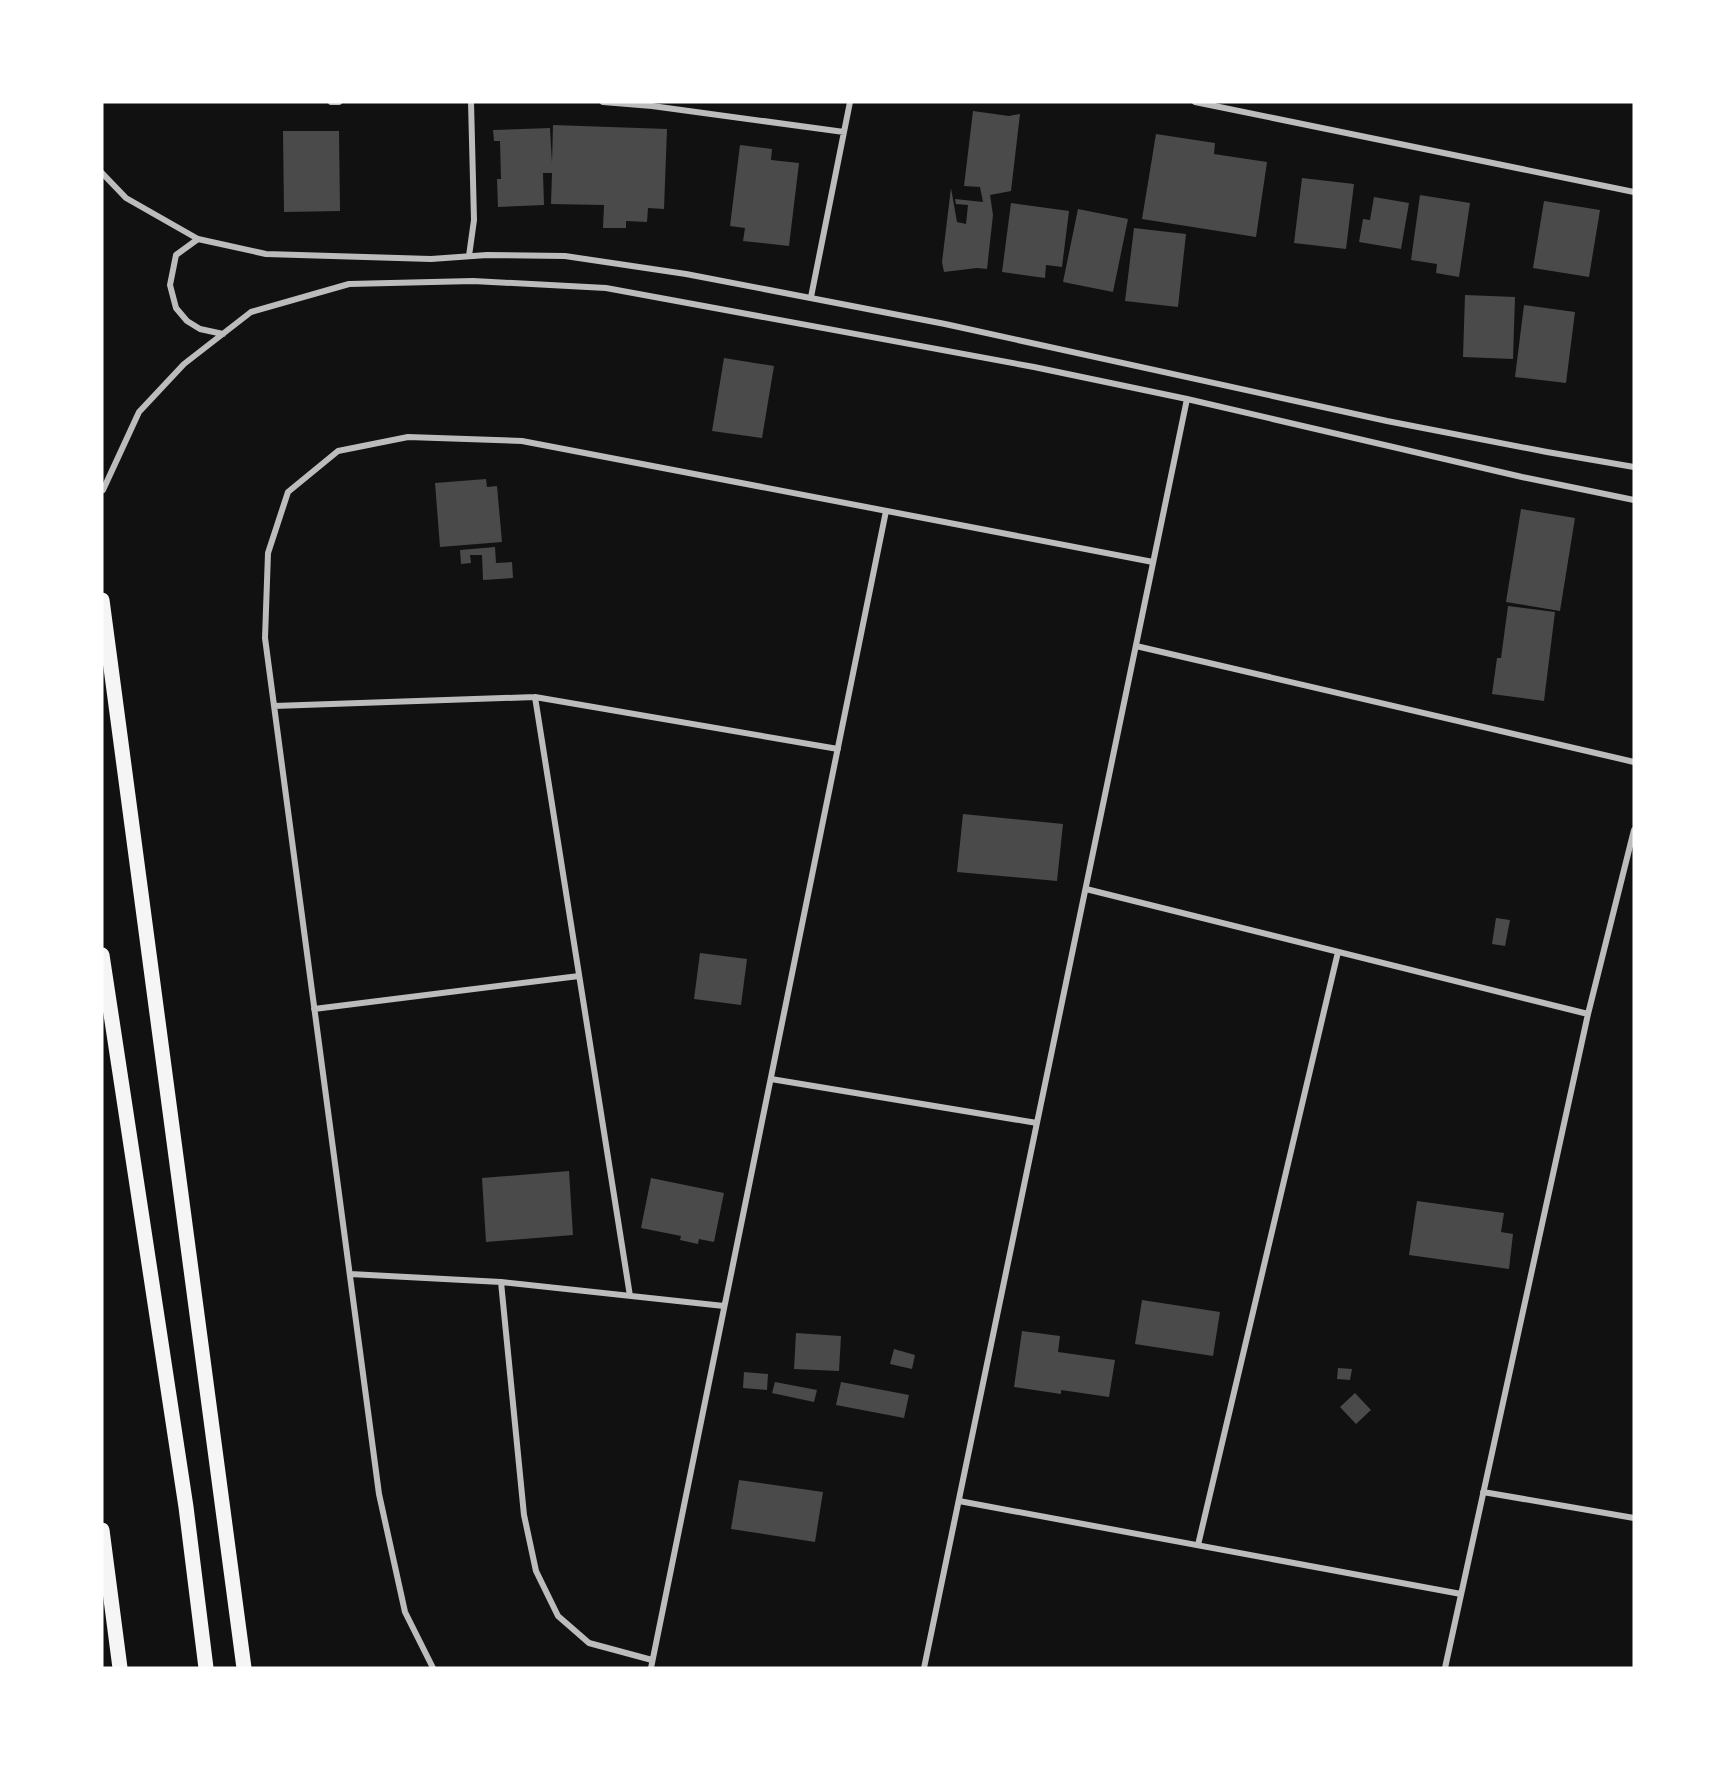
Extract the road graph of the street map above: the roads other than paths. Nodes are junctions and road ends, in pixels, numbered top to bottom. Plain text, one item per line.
1 (331, 102) edge
2 (339, 102) edge
3 (471, 102) edge
4 (603, 102) edge
5 (850, 102) edge
6 (1195, 102) edge
7 (844, 132) junction
8 (102, 173) edge
9 (1634, 192) edge
10 (198, 239) junction
11 (469, 256) junction
12 (811, 297) junction
13 (223, 334) junction
14 (1187, 399) junction
15 (1634, 467) edge
16 (103, 490) edge
17 (1634, 500) edge
18 (886, 511) junction
19 (1153, 562) junction
20 (102, 600) edge
21 (1136, 646) junction
22 (535, 697) junction
23 (274, 706) junction
24 (838, 749) junction
25 (1634, 762) edge
26 (1634, 830) edge
27 (1086, 889) junction
28 (1338, 952) junction
29 (102, 955) edge
30 (579, 976) junction
31 (314, 1009) junction
32 (1588, 1014) junction
33 (771, 1079) junction
34 (1037, 1123) junction
35 (350, 1274) junction
36 (501, 1282) junction
37 (630, 1296) junction
38 (724, 1306) junction
39 (1483, 1492) junction
40 (959, 1501) junction
41 (1634, 1518) edge
42 (102, 1530) edge
43 (1198, 1545) junction
44 (1461, 1594) junction
45 (652, 1660) junction
46 (120, 1668) edge
47 (206, 1668) edge
48 (244, 1668) edge
49 (433, 1668) edge
50 (651, 1668) edge
51 (924, 1668) edge
52 (1445, 1668) edge

1 - 2 street
3 - 11 street
4 - 7 street
5 - 7 street
6 - 9 street
7 - 12 street
8 - 10 street
10 - 11 street
10 - 13 street
11 - 12 street
12 - 15 street
13 - 14 street
13 - 16 street
14 - 17 street
14 - 19 street
18 - 19 street
18 - 23 street
18 - 24 street
19 - 21 street
20 - 48 main road
21 - 25 street
21 - 27 street
22 - 23 street
22 - 24 street
22 - 30 street
23 - 31 street
24 - 33 street
26 - 32 street
27 - 28 street
27 - 34 street
28 - 32 street
28 - 43 street
29 - 47 main road
30 - 31 street
30 - 37 street
31 - 35 street
32 - 39 street
33 - 34 street
33 - 38 street
34 - 40 street
35 - 36 street
35 - 49 street
36 - 37 street
36 - 45 street
37 - 38 street
38 - 45 street
39 - 41 street
39 - 44 street
40 - 43 street
40 - 51 street
42 - 46 main road
43 - 44 street
44 - 52 street
45 - 50 street

